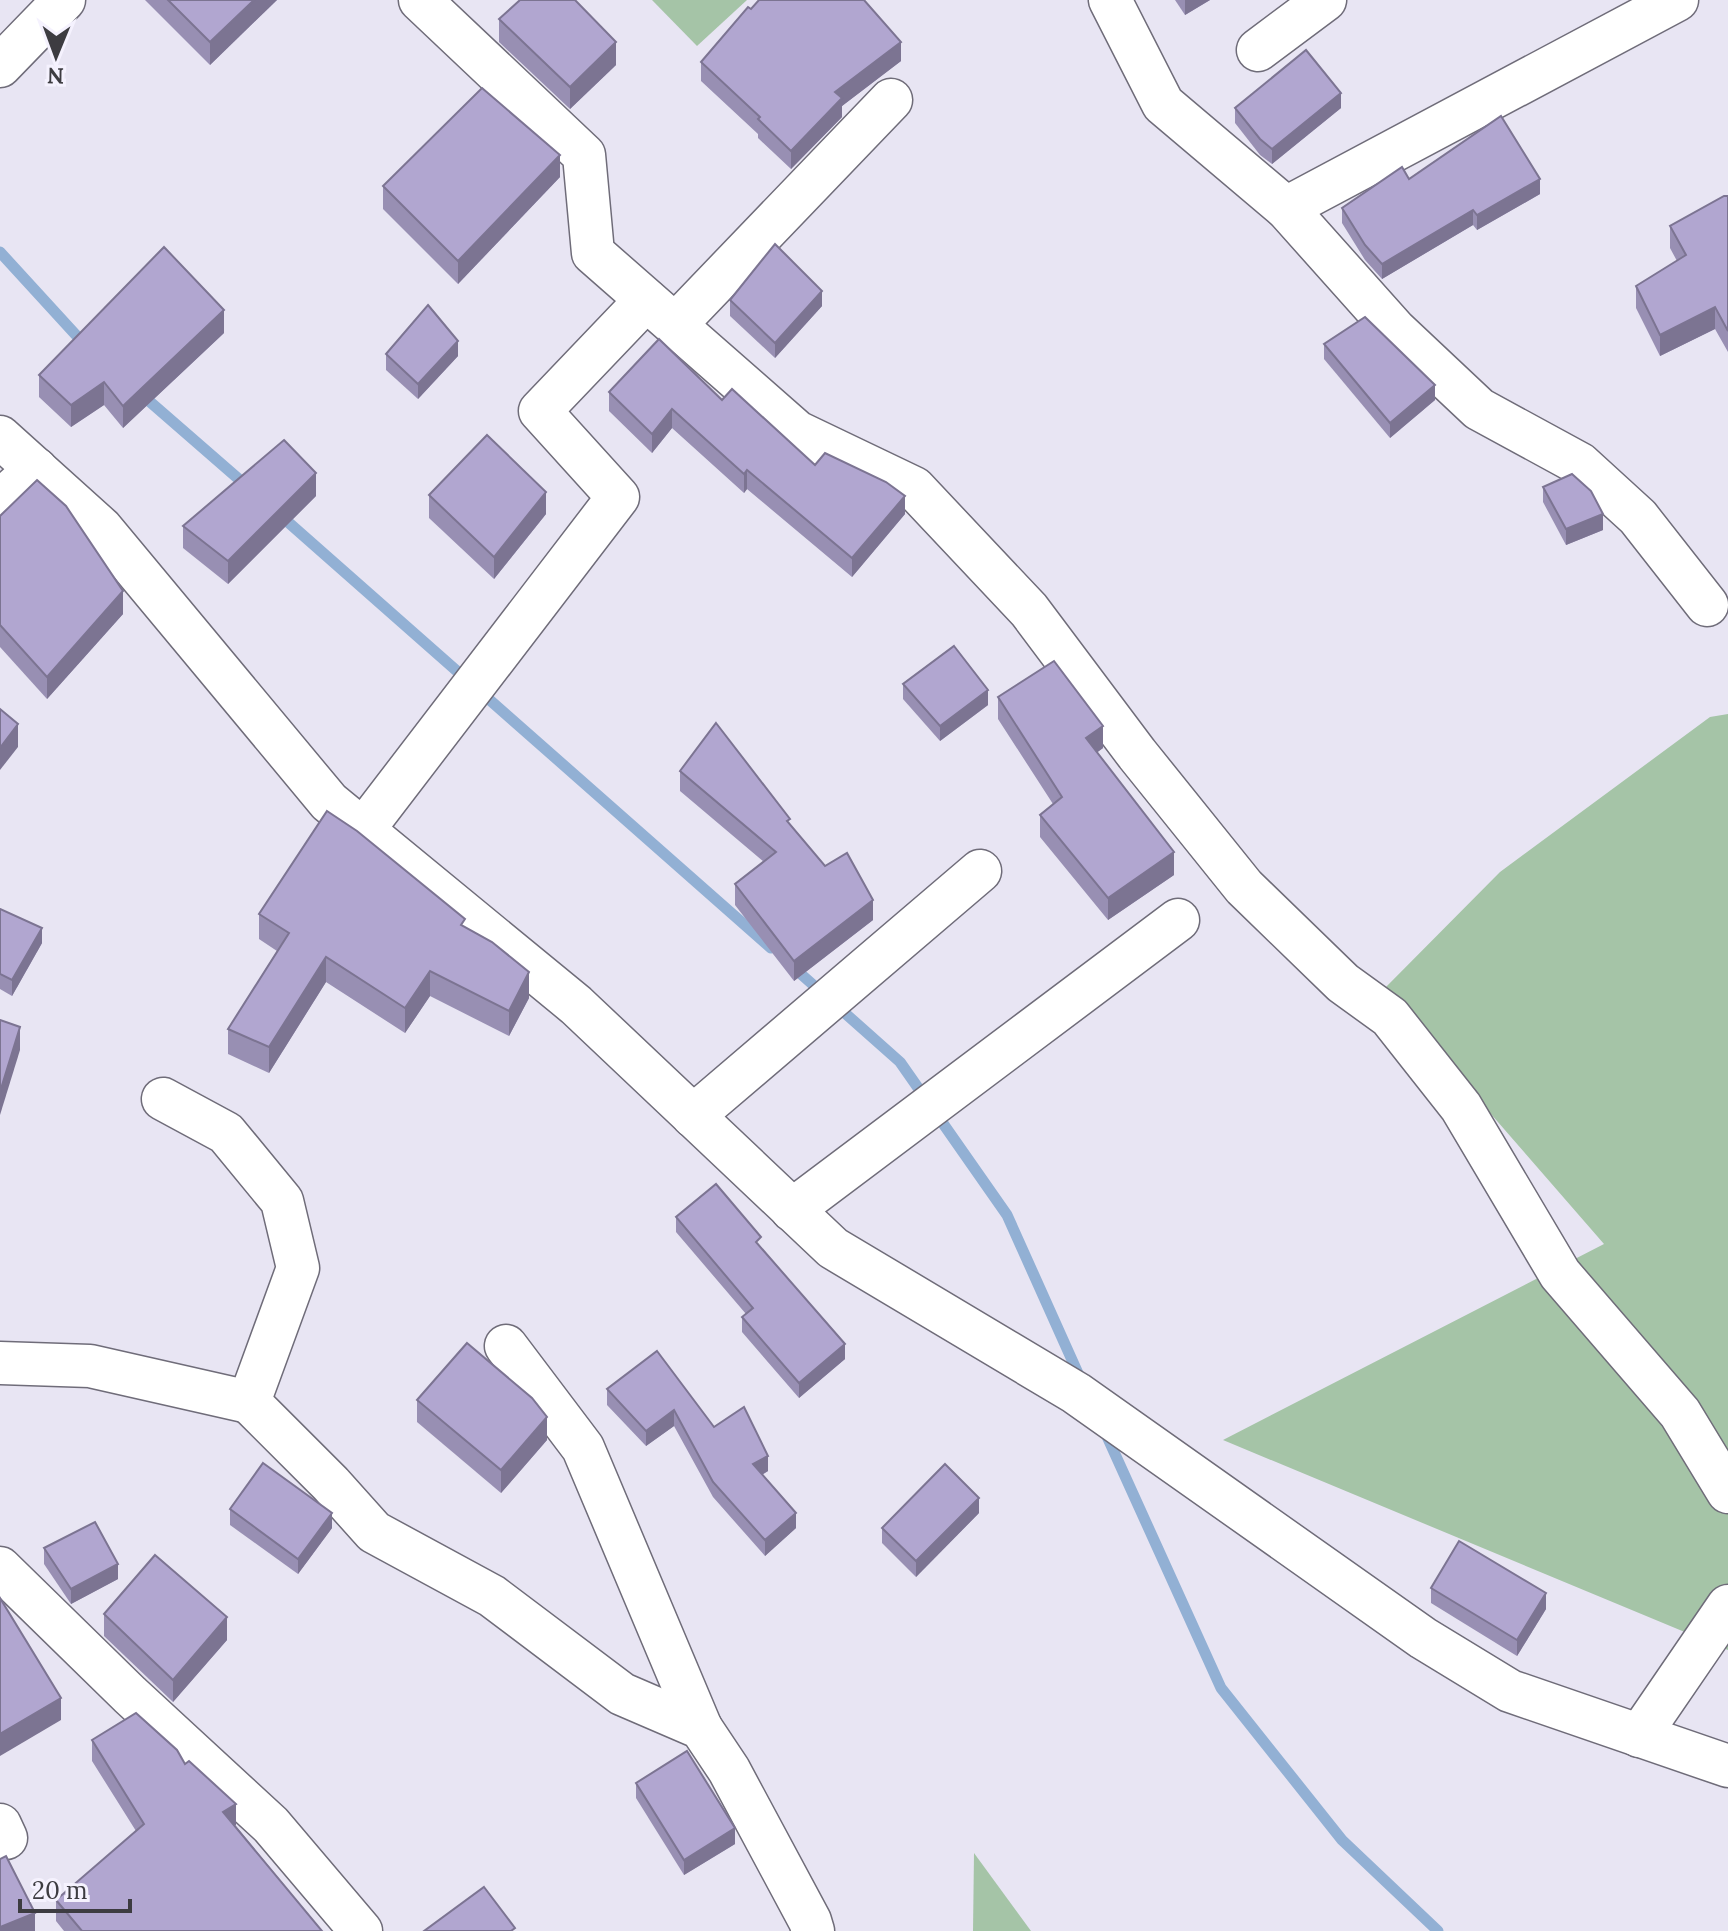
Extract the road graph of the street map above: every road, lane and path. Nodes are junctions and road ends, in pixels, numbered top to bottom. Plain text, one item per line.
1 (64, 0) edge
2 (420, 0) edge
3 (1110, 0) edge
4 (1325, 0) edge
5 (1677, 0) edge
6 (1258, 50) dead end
7 (0, 66) edge
8 (891, 100) dead end
9 (1286, 208) junction
10 (660, 313) junction
11 (0, 437) edge
12 (36, 469) junction
13 (0, 501) edge
14 (1707, 605) dead end
15 (363, 830) junction
16 (980, 871) dead end
17 (1178, 920) dead end
18 (163, 1099) dead end
19 (693, 1116) junction
20 (792, 1210) junction
21 (506, 1346) dead end
22 (0, 1363) edge
23 (249, 1402) junction
24 (1728, 1492) edge
25 (0, 1568) edge
26 (1728, 1606) edge
27 (701, 1728) junction
28 (1639, 1736) junction
29 (1728, 1766) edge
30 (361, 1931) edge
31 (813, 1931) edge

1 - 7 street
2 - 10 street
3 - 9 street
4 - 6 street
5 - 9 street
8 - 10 street
9 - 14 street
10 - 15 street
10 - 24 street
11 - 12 street
12 - 13 street
12 - 15 street
15 - 19 street
16 - 19 street
17 - 20 street
18 - 23 street
19 - 20 street
20 - 28 street
21 - 27 street
22 - 23 street
23 - 27 street
25 - 30 street
26 - 28 street
27 - 31 street
28 - 29 street

